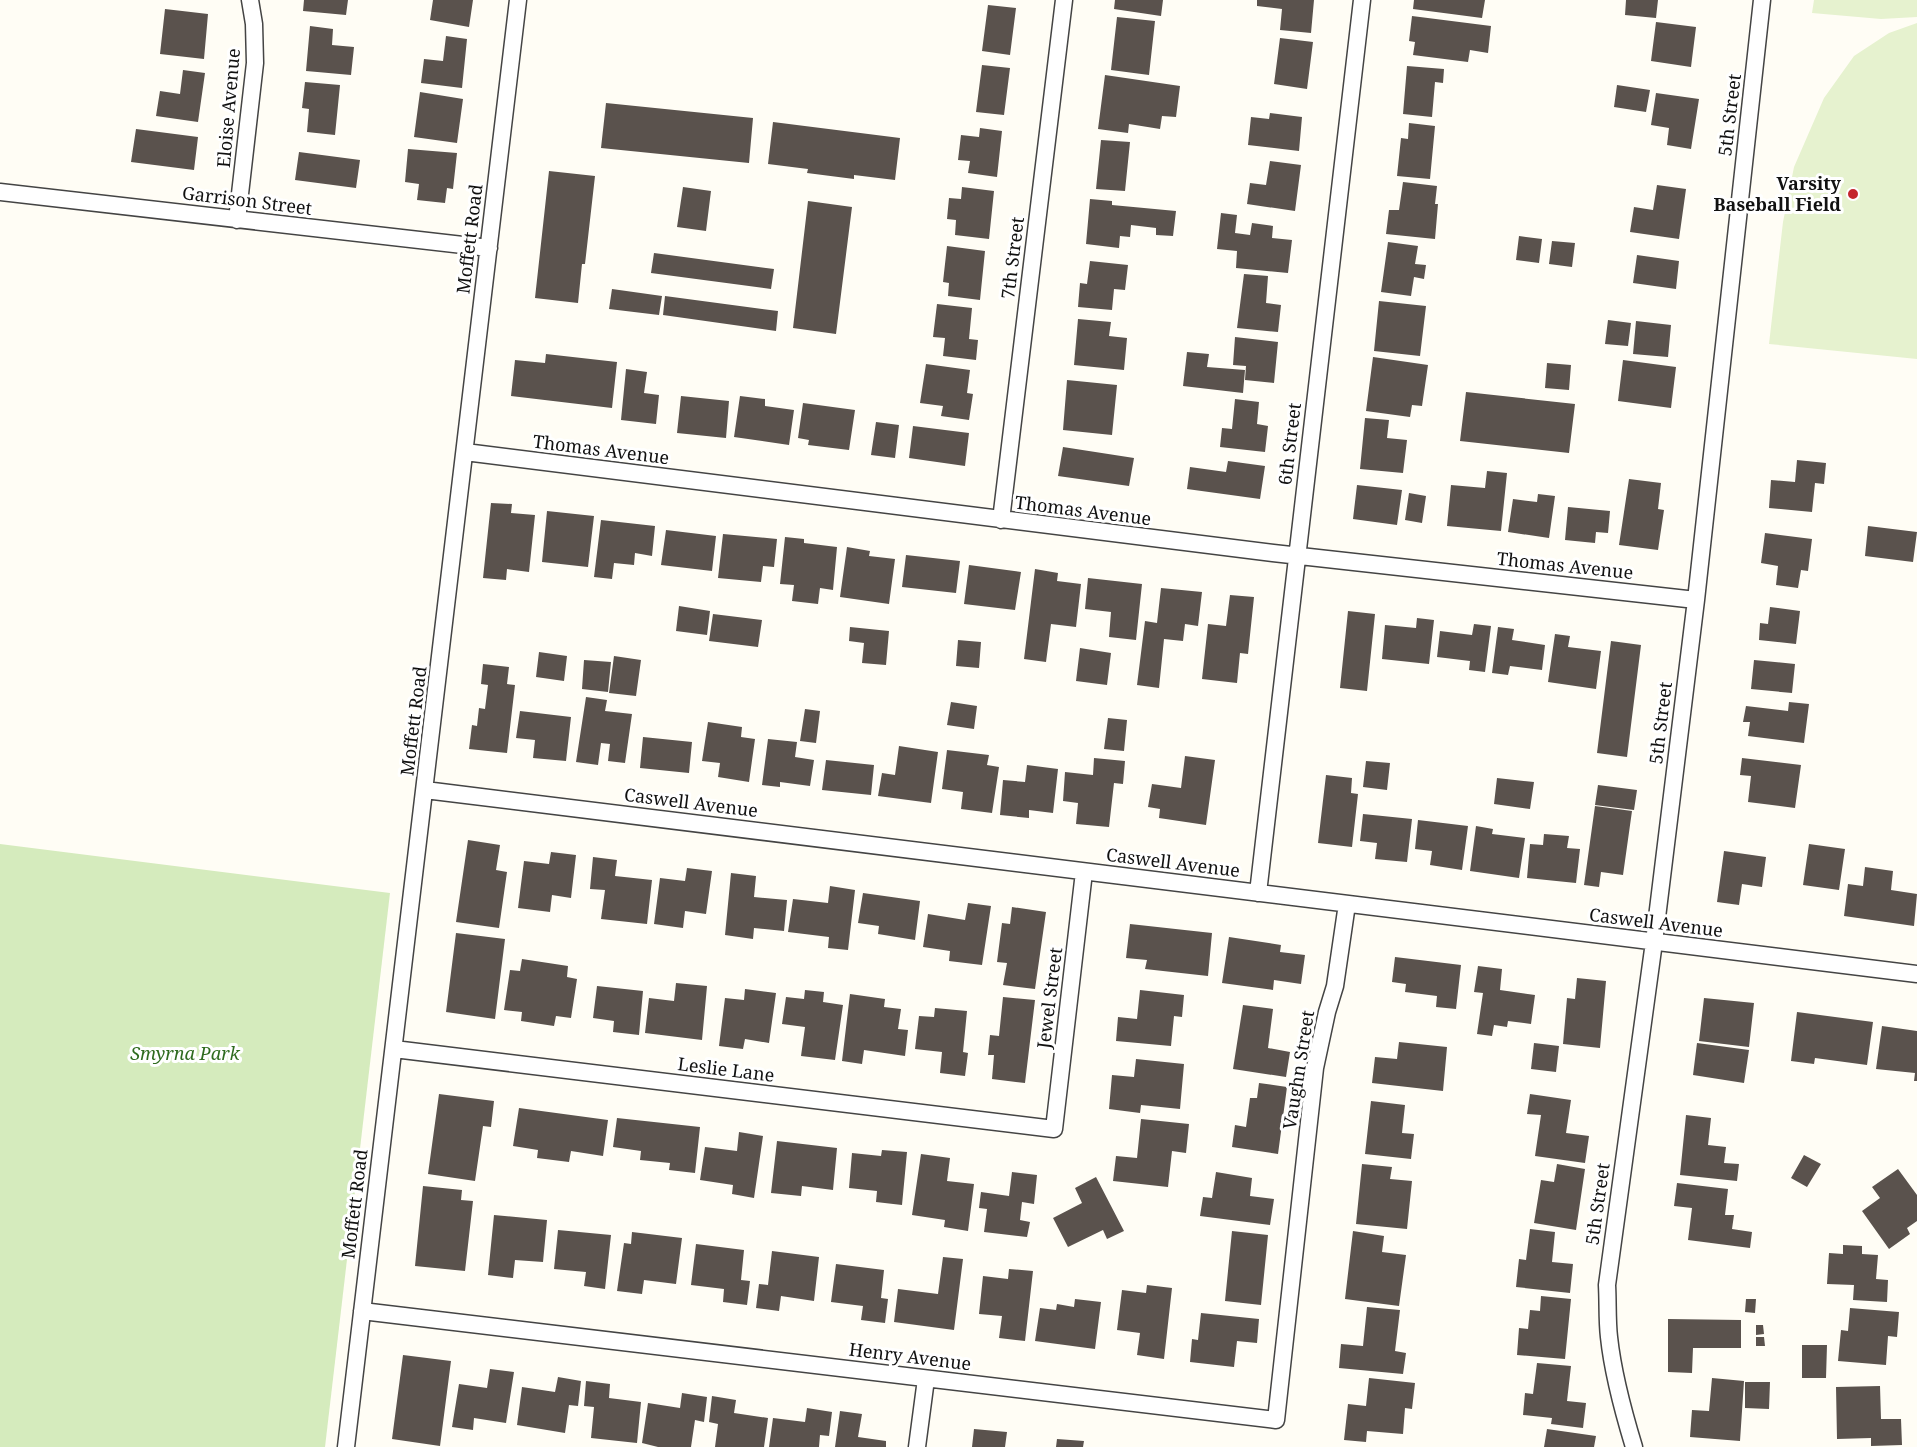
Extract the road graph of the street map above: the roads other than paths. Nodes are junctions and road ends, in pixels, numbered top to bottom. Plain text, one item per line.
1 (250, 0) edge
2 (518, 0) edge
3 (1064, 0) edge
4 (1362, 0) edge
5 (1762, 0) edge
6 (0, 192) edge
7 (237, 220) junction
8 (489, 248) junction
9 (465, 452) junction
10 (1001, 520) junction
11 (1297, 556) junction
12 (1696, 600) junction
13 (425, 790) junction
14 (1084, 872) junction
15 (1258, 893) junction
16 (1347, 904) junction
17 (1654, 942) junction
18 (1917, 974) edge
19 (393, 1049) junction
20 (1054, 1129) joint
21 (1296, 1243) joint
22 (362, 1311) junction
23 (926, 1378) junction
24 (346, 1447) edge
25 (917, 1447) edge
26 (1634, 1447) edge

1 - 7 street, Eloise Avenue
2 - 8 street, Moffett Road
3 - 10 street, 7th Street
4 - 11 street, 6th Street
5 - 12 street, 5th Street
6 - 7 street, Garrison Street
7 - 8 street, Garrison Street
8 - 9 street, Moffett Road
9 - 10 street, Thomas Avenue
9 - 13 street, Moffett Road
10 - 11 street, Thomas Avenue
11 - 12 street, Thomas Avenue
11 - 15 street, 6th Street
12 - 17 street, 5th Street
13 - 14 street, Caswell Avenue
13 - 19 street, Moffett Road
14 - 15 street, Caswell Avenue
14 - 20 street, Jewel Street
15 - 16 street, Caswell Avenue
16 - 17 street, Caswell Avenue
16 - 21 street, Vaughn Street
17 - 18 street, Caswell Avenue
17 - 26 street, 5th Street
19 - 20 street, Leslie Lane
19 - 22 street, Moffett Road
21 - 23 street, Henry Avenue
22 - 23 street, Henry Avenue
22 - 24 street, Moffett Road
23 - 25 street

